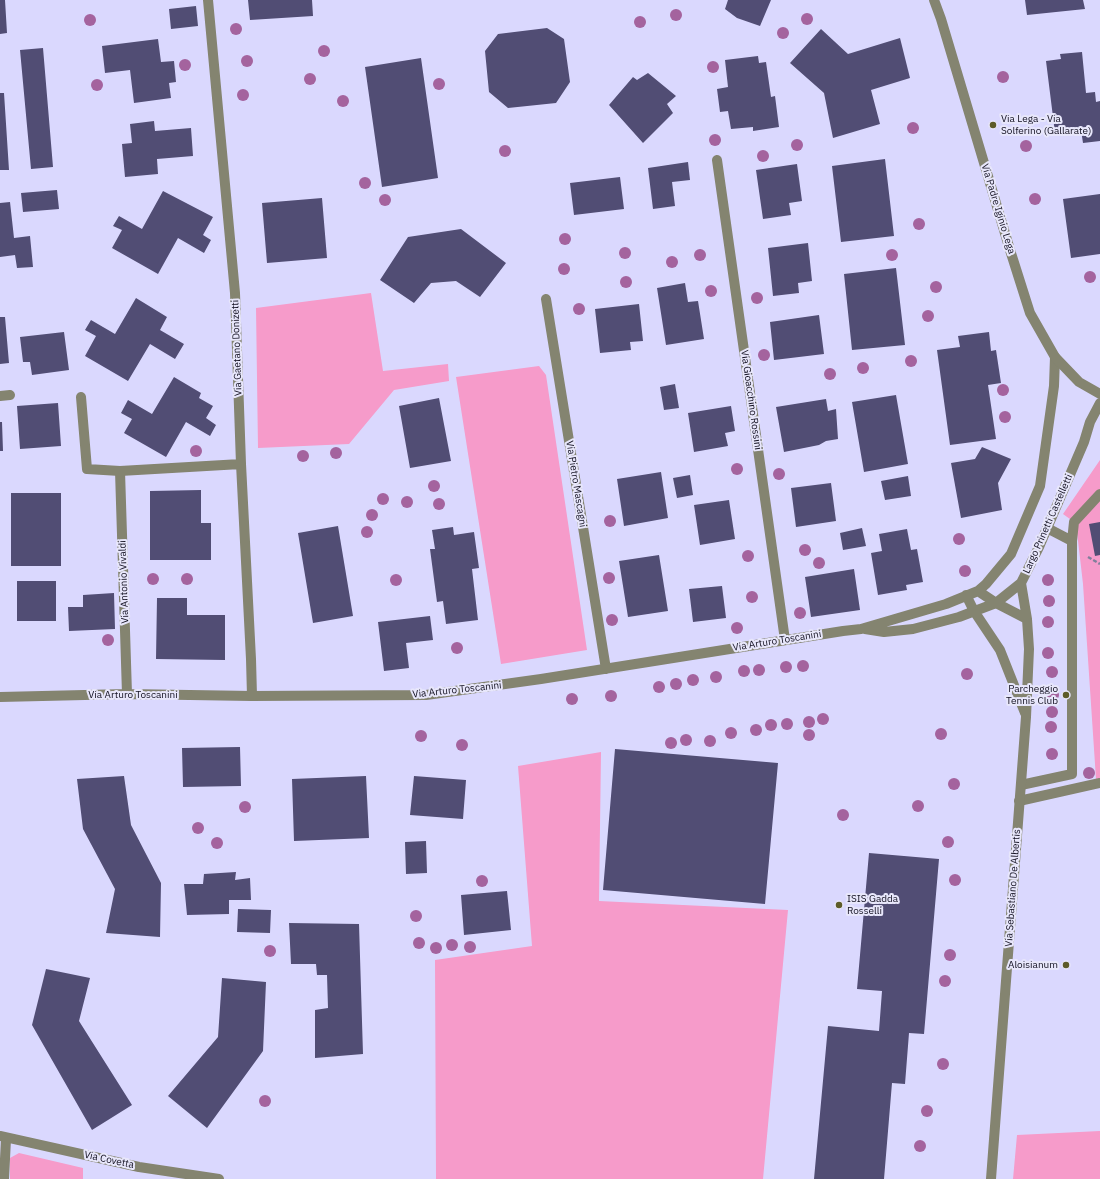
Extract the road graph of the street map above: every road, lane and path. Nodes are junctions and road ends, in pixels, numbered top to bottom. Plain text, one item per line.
1 (208, 0) edge
2 (934, 0) edge
3 (717, 160) dead end
4 (546, 299) dead end
5 (1055, 357) junction
6 (1100, 394) edge
7 (81, 397) dead end
8 (1100, 403) edge
9 (241, 464) junction
10 (120, 471) junction
11 (1100, 494) edge
12 (1047, 528) junction
13 (1072, 541) junction
14 (1021, 583) junction
15 (978, 591) junction
16 (966, 595) junction
17 (996, 603) junction
18 (974, 611) junction
19 (1026, 619) junction
20 (861, 629) junction
21 (785, 640) junction
22 (606, 669) junction
23 (127, 694) junction
24 (252, 696) junction
25 (0, 697) edge
26 (1026, 716) junction
27 (1100, 783) edge
28 (1021, 785) junction
29 (1020, 800) junction
30 (3, 1138) edge
31 (4, 1179) edge
32 (219, 1179) edge
33 (991, 1179) edge

1 - 9 street, Via Gaetano Donizetti
2 - 5 street, Via Padre Iginio Lega
3 - 21 street, Via Gioacchino Rossini
4 - 22 street, Via Pietro Mascagni
5 - 6 street, Via Padre Iginio Lega
5 - 15 street
7 - 10 street
8 - 12 street, Largo Prinetti Castelletti
9 - 10 street
9 - 24 street, Via Gaetano Donizetti
10 - 23 street, Via Antonio Vivaldi
11 - 13 street
12 - 13 street
12 - 14 street, Largo Prinetti Castelletti
13 - 28 street
14 - 17 street, Largo Prinetti Castelletti
14 - 19 street, Via Sebastiano De Albertis
15 - 16 street
15 - 17 street
16 - 18 street, Via Sebastiano De Albertis
16 - 20 street
17 - 18 street, Largo Prinetti Castelletti
17 - 19 street
18 - 20 street, Largo Prinetti Castelletti
18 - 26 street, Via Sebastiano De Albertis
19 - 26 street, Via Sebastiano De Albertis
20 - 21 street, Via Arturo Toscanini
21 - 22 street, Via Arturo Toscanini
22 - 24 street, Via Arturo Toscanini
23 - 24 street, Via Arturo Toscanini
23 - 25 street, Via Arturo Toscanini
26 - 28 street, Via Sebastiano De Albertis
27 - 29 street
28 - 29 street, Via Sebastiano De Albertis
29 - 33 street, Via Sebastiano De Albertis
30 - 31 street
30 - 32 street, Via Covetta

